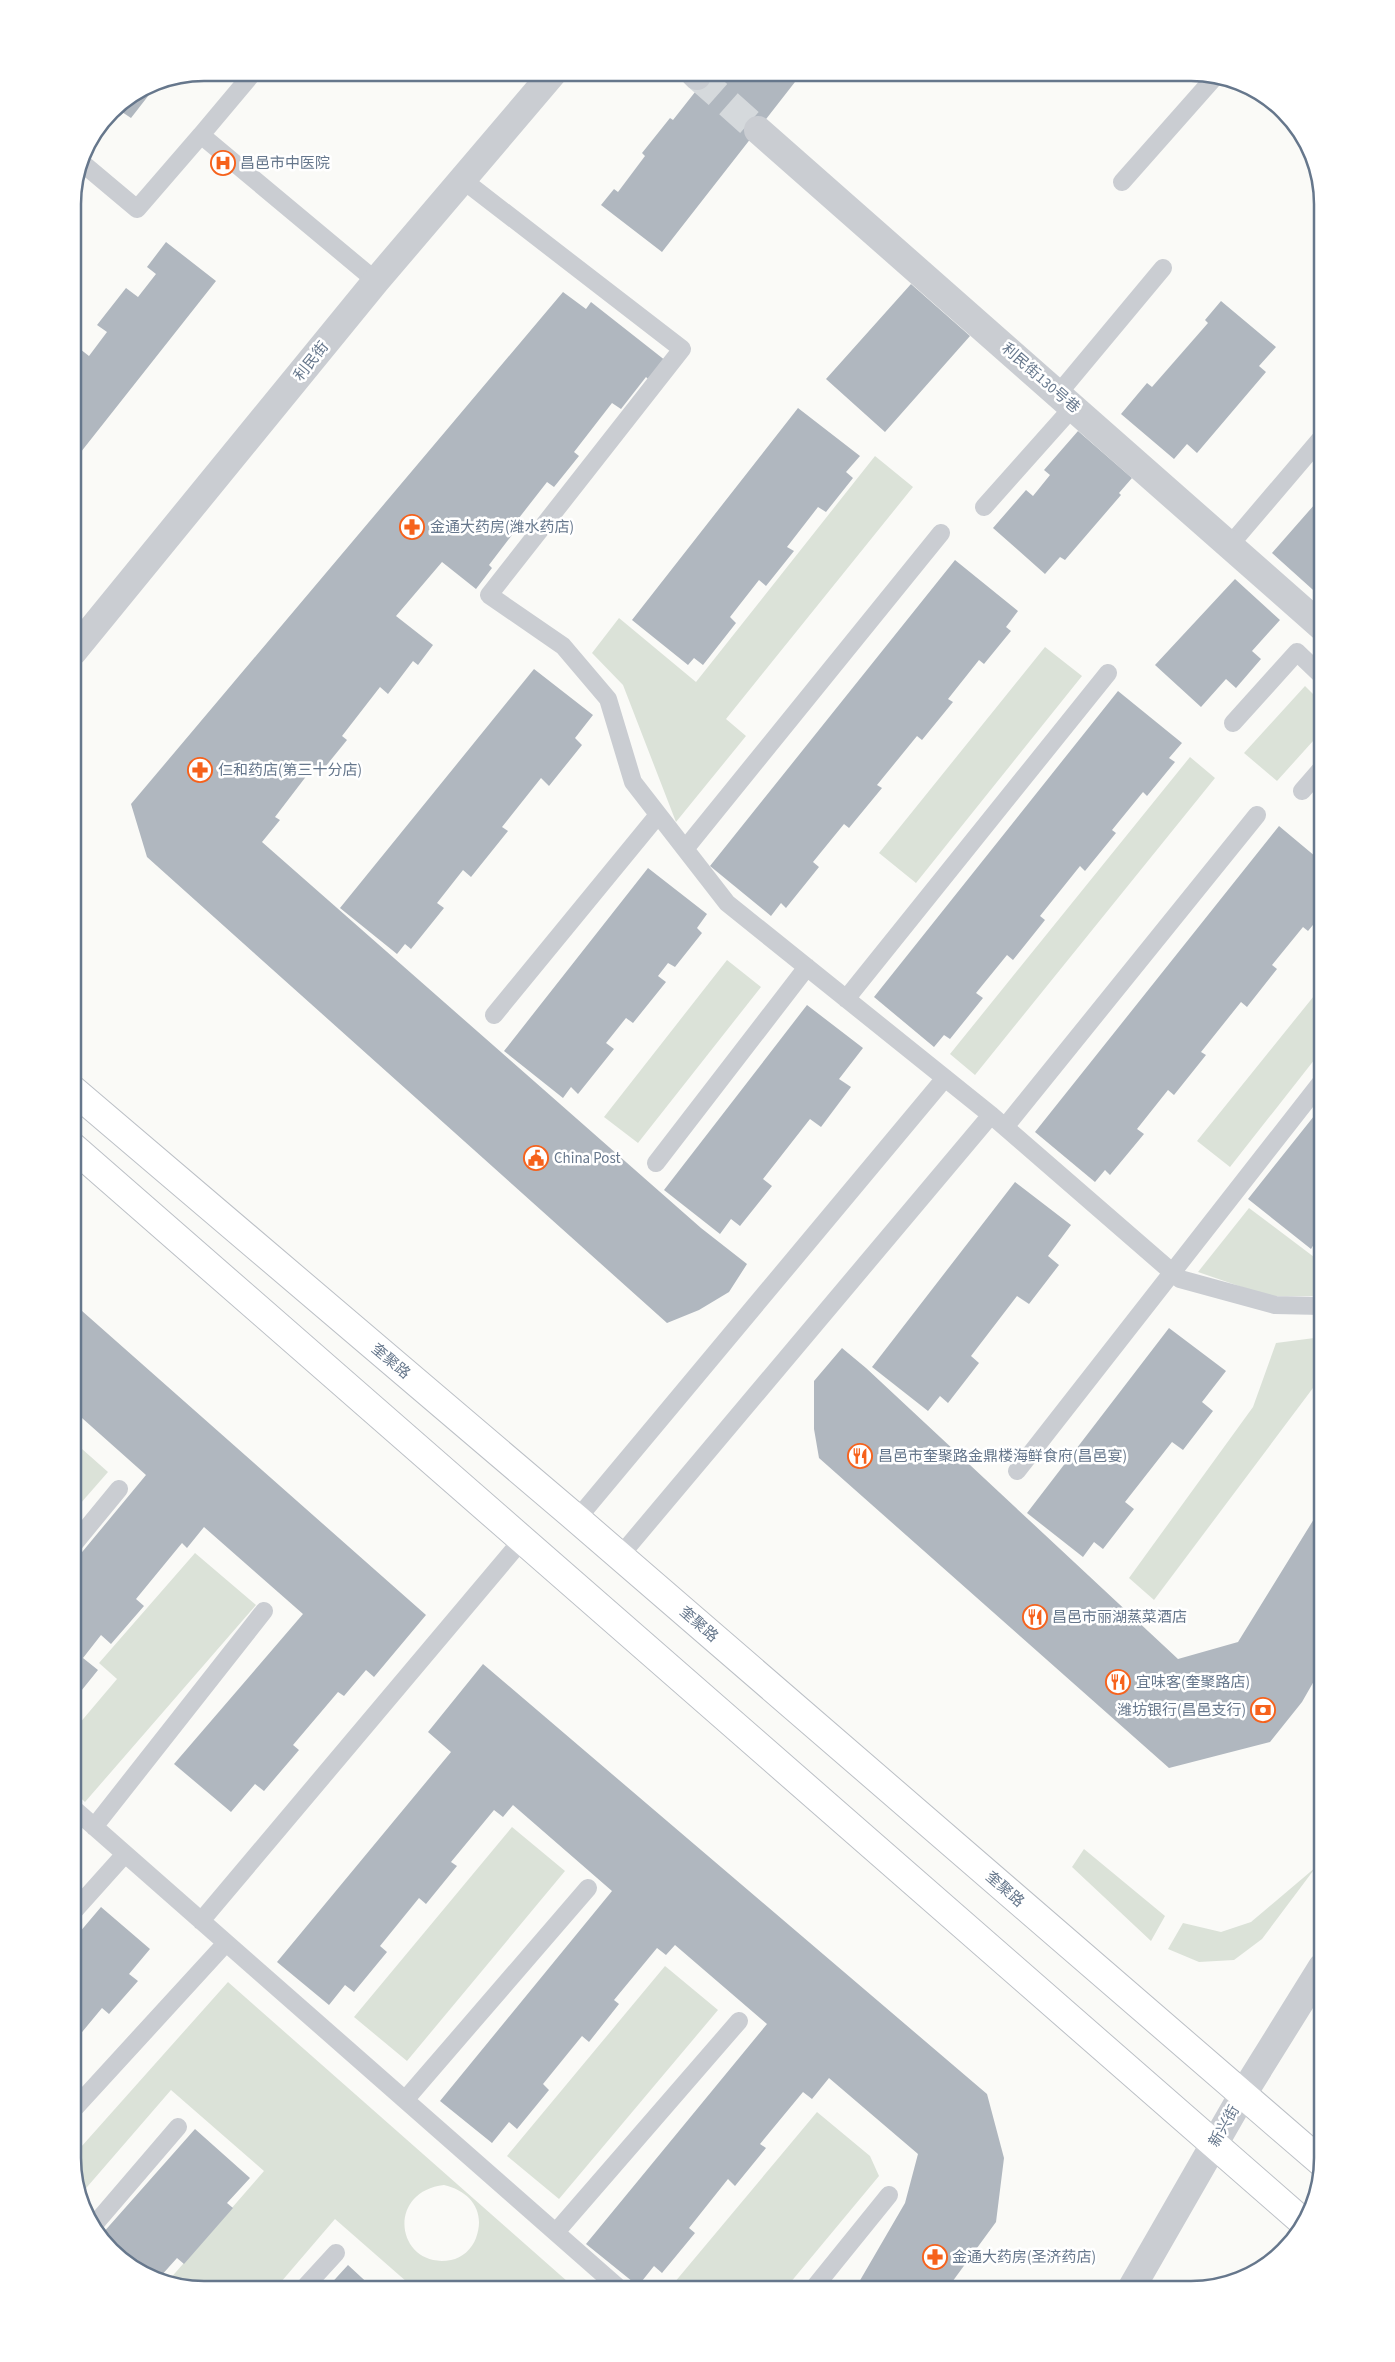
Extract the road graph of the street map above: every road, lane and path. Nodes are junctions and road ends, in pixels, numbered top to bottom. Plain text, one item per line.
1 (245, 82) edge
2 (545, 82) edge
3 (1209, 83) edge
4 (758, 130) tunnel mouth
5 (201, 135) junction
6 (87, 167) edge
7 (463, 180) junction
8 (1122, 182) dead end
9 (1163, 268) dead end
10 (376, 281) junction
11 (1066, 400) junction
12 (1314, 446) edge
13 (984, 506) dead end
14 (941, 533) dead end
15 (1230, 545) junction
16 (1314, 620) edge
17 (82, 641) edge
18 (1314, 669) edge
19 (1108, 674) dead end
20 (1233, 723) dead end
21 (1314, 777) edge
22 (1302, 791) dead end
23 (658, 815) junction
24 (1257, 815) dead end
25 (685, 850) junction
26 (807, 967) junction
27 (846, 998) junction
28 (494, 1015) dead end
29 (945, 1078) junction
30 (1314, 1090) edge
31 (82, 1097) edge
32 (991, 1115) junction
33 (1005, 1127) junction
34 (82, 1154) edge
35 (656, 1163) dead end
36 (1172, 1272) junction
37 (1314, 1306) edge
38 (1017, 1471) dead end
39 (119, 1489) dead end
40 (577, 1519) junction
41 (81, 1535) edge
42 (522, 1540) junction
43 (620, 1556) junction
44 (264, 1610) dead end
45 (81, 1816) edge
46 (94, 1826) junction
47 (126, 1854) junction
48 (588, 1888) dead end
49 (81, 1902) edge
50 (201, 1921) junction
51 (226, 1943) junction
52 (1314, 1980) edge
53 (739, 2021) dead end
54 (1243, 2094) junction
55 (81, 2100) edge
56 (405, 2100) junction
57 (178, 2128) dead end
58 (1213, 2144) junction
59 (1314, 2156) edge
60 (889, 2195) dead end
61 (1298, 2217) edge
62 (98, 2220) edge
63 (556, 2232) junction
64 (336, 2252) dead end
65 (311, 2280) edge
66 (610, 2280) edge
67 (820, 2281) edge
68 (1136, 2281) edge

1 - 5 lane
2 - 7 street, 利民街
3 - 8 lane
4 - 11 street, 利民街130号巷
5 - 6 lane
5 - 10 lane
7 - 10 street, 利民街
7 - 23 lane
9 - 11 lane
10 - 17 street, 利民街
11 - 13 lane
11 - 15 street, 利民街130号巷
12 - 15 lane
14 - 25 lane
15 - 16 street, 利民街130号巷
18 - 20 lane
19 - 27 lane
21 - 22 lane
23 - 25 lane
23 - 28 lane
24 - 33 lane
25 - 26 lane
26 - 27 lane
26 - 35 lane
27 - 29 lane
29 - 32 lane
29 - 40 lane
30 - 36 lane
31 - 40 main road, 奎聚路
32 - 33 lane
32 - 43 lane
33 - 36 lane
34 - 42 main road
36 - 37 lane
36 - 38 lane
39 - 41 lane
40 - 43 main road, 奎聚路
42 - 50 lane
42 - 58 main road
43 - 54 main road, 奎聚路
44 - 46 lane
45 - 46 lane
46 - 47 lane
47 - 49 lane
47 - 50 lane
48 - 56 lane
50 - 51 lane
51 - 55 lane
51 - 56 lane
52 - 54 street, 新兴街
53 - 63 lane
54 - 58 street, 新兴街
54 - 59 main road, 奎聚路
56 - 63 lane
57 - 62 lane
58 - 61 main road
58 - 68 street, 新兴街
60 - 67 lane
63 - 66 lane
64 - 65 lane

